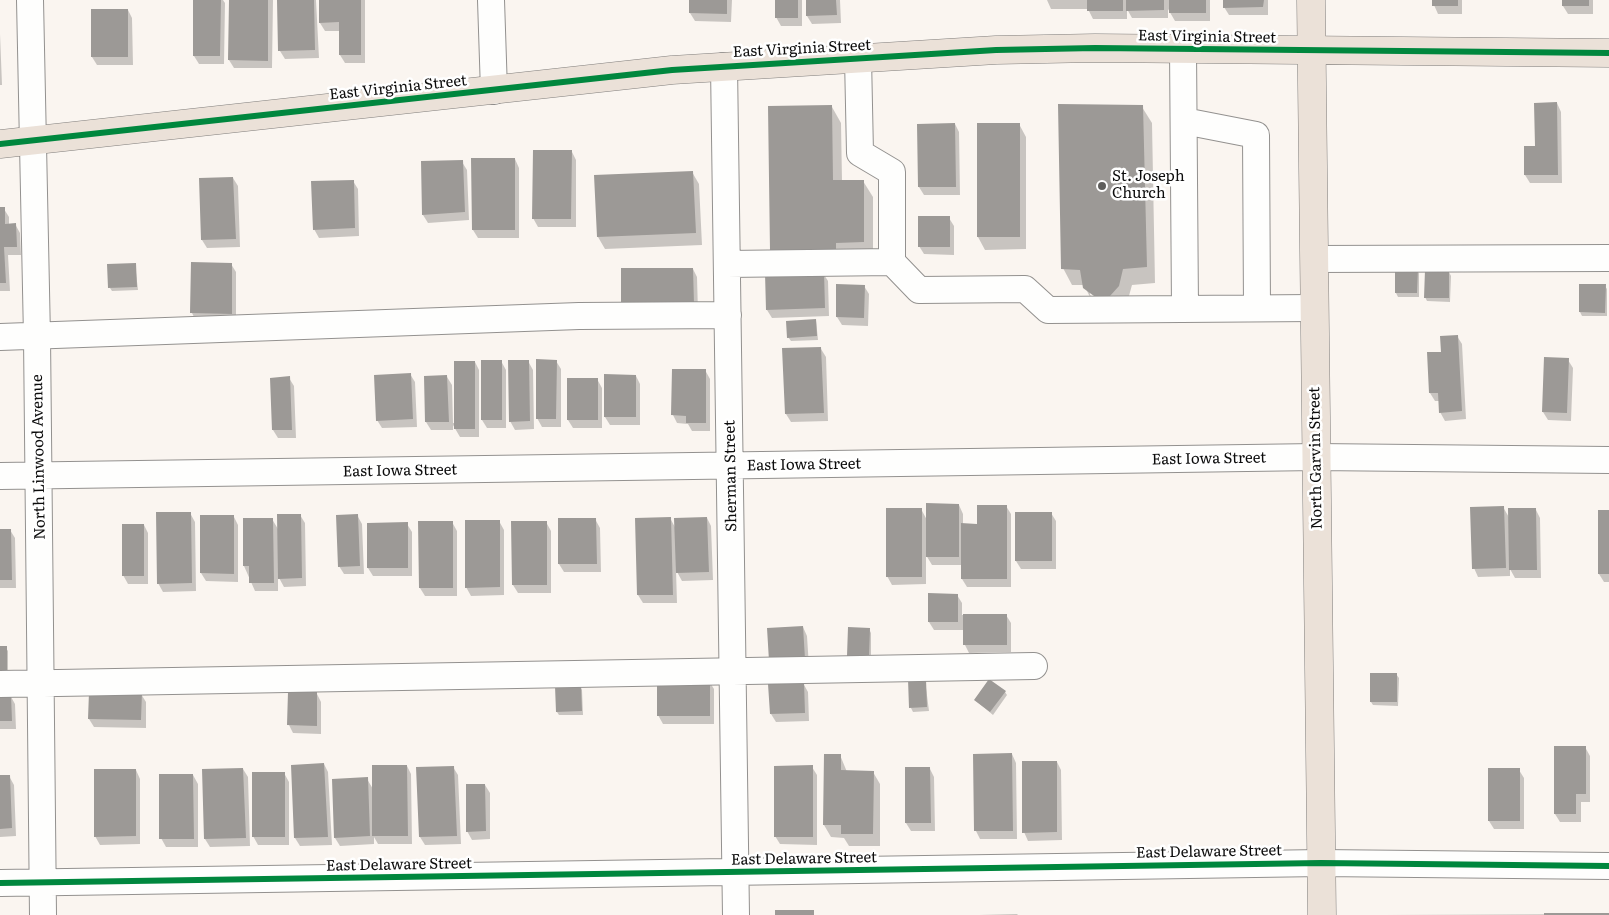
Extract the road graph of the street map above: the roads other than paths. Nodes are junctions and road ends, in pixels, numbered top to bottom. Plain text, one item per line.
1 (30, 0) edge
2 (491, 0) edge
3 (1311, 0) edge
4 (1183, 50) junction
5 (1311, 51) junction
6 (1609, 54) edge
7 (858, 58) junction
8 (724, 66) junction
9 (494, 91) junction
10 (1184, 121) junction
11 (33, 141) junction
12 (0, 144) edge
13 (1609, 258) edge
14 (1314, 259) junction
15 (892, 262) junction
16 (727, 264) junction
17 (1257, 308) junction
18 (1314, 308) junction
19 (1185, 309) junction
20 (728, 315) junction
21 (0, 337) edge
22 (38, 337) junction
23 (1316, 457) junction
24 (1609, 460) edge
25 (730, 466) junction
26 (0, 476) edge
27 (39, 476) junction
28 (1034, 666) dead end
29 (733, 671) junction
30 (42, 683) junction
31 (0, 684) edge
32 (1321, 863) junction
33 (1609, 866) edge
34 (736, 872) junction
35 (43, 882) junction
36 (0, 883) edge
37 (43, 915) edge
38 (736, 915) edge
39 (1322, 915) edge

1 - 11 street, North Linwood Avenue
2 - 9 street
3 - 5 main road, North Garvin Street
4 - 5 main road, East Virginia Street
4 - 7 main road, East Virginia Street
4 - 10 street
5 - 6 main road, East Virginia Street
5 - 14 main road, North Garvin Street
7 - 8 main road, East Virginia Street
7 - 15 street
8 - 9 main road, East Virginia Street
8 - 16 street, Sherman Street
9 - 11 main road, East Virginia Street
10 - 17 street
10 - 19 street
11 - 12 main road, East Virginia Street
11 - 22 street, North Linwood Avenue
13 - 14 street
14 - 18 main road, North Garvin Street
15 - 16 street
15 - 19 street
16 - 20 street, Sherman Street
17 - 18 street
17 - 19 street
18 - 23 main road, North Garvin Street
20 - 22 street
20 - 25 street, Sherman Street
21 - 22 street
22 - 27 street, North Linwood Avenue
23 - 24 street, East Iowa Street
23 - 25 street, East Iowa Street
23 - 32 main road, North Garvin Street
25 - 27 street, East Iowa Street
25 - 29 street, Sherman Street
26 - 27 street, East Iowa Street
27 - 30 street, North Linwood Avenue
28 - 29 street
29 - 30 street
29 - 34 street, Sherman Street
30 - 31 street
30 - 35 street, North Linwood Avenue
32 - 33 street, East Delaware Street
32 - 34 street, East Delaware Street
32 - 39 main road, North Garvin Street
34 - 35 street, East Delaware Street
34 - 38 street, Sherman Street
35 - 36 street, East Delaware Street
35 - 37 street, North Linwood Avenue

